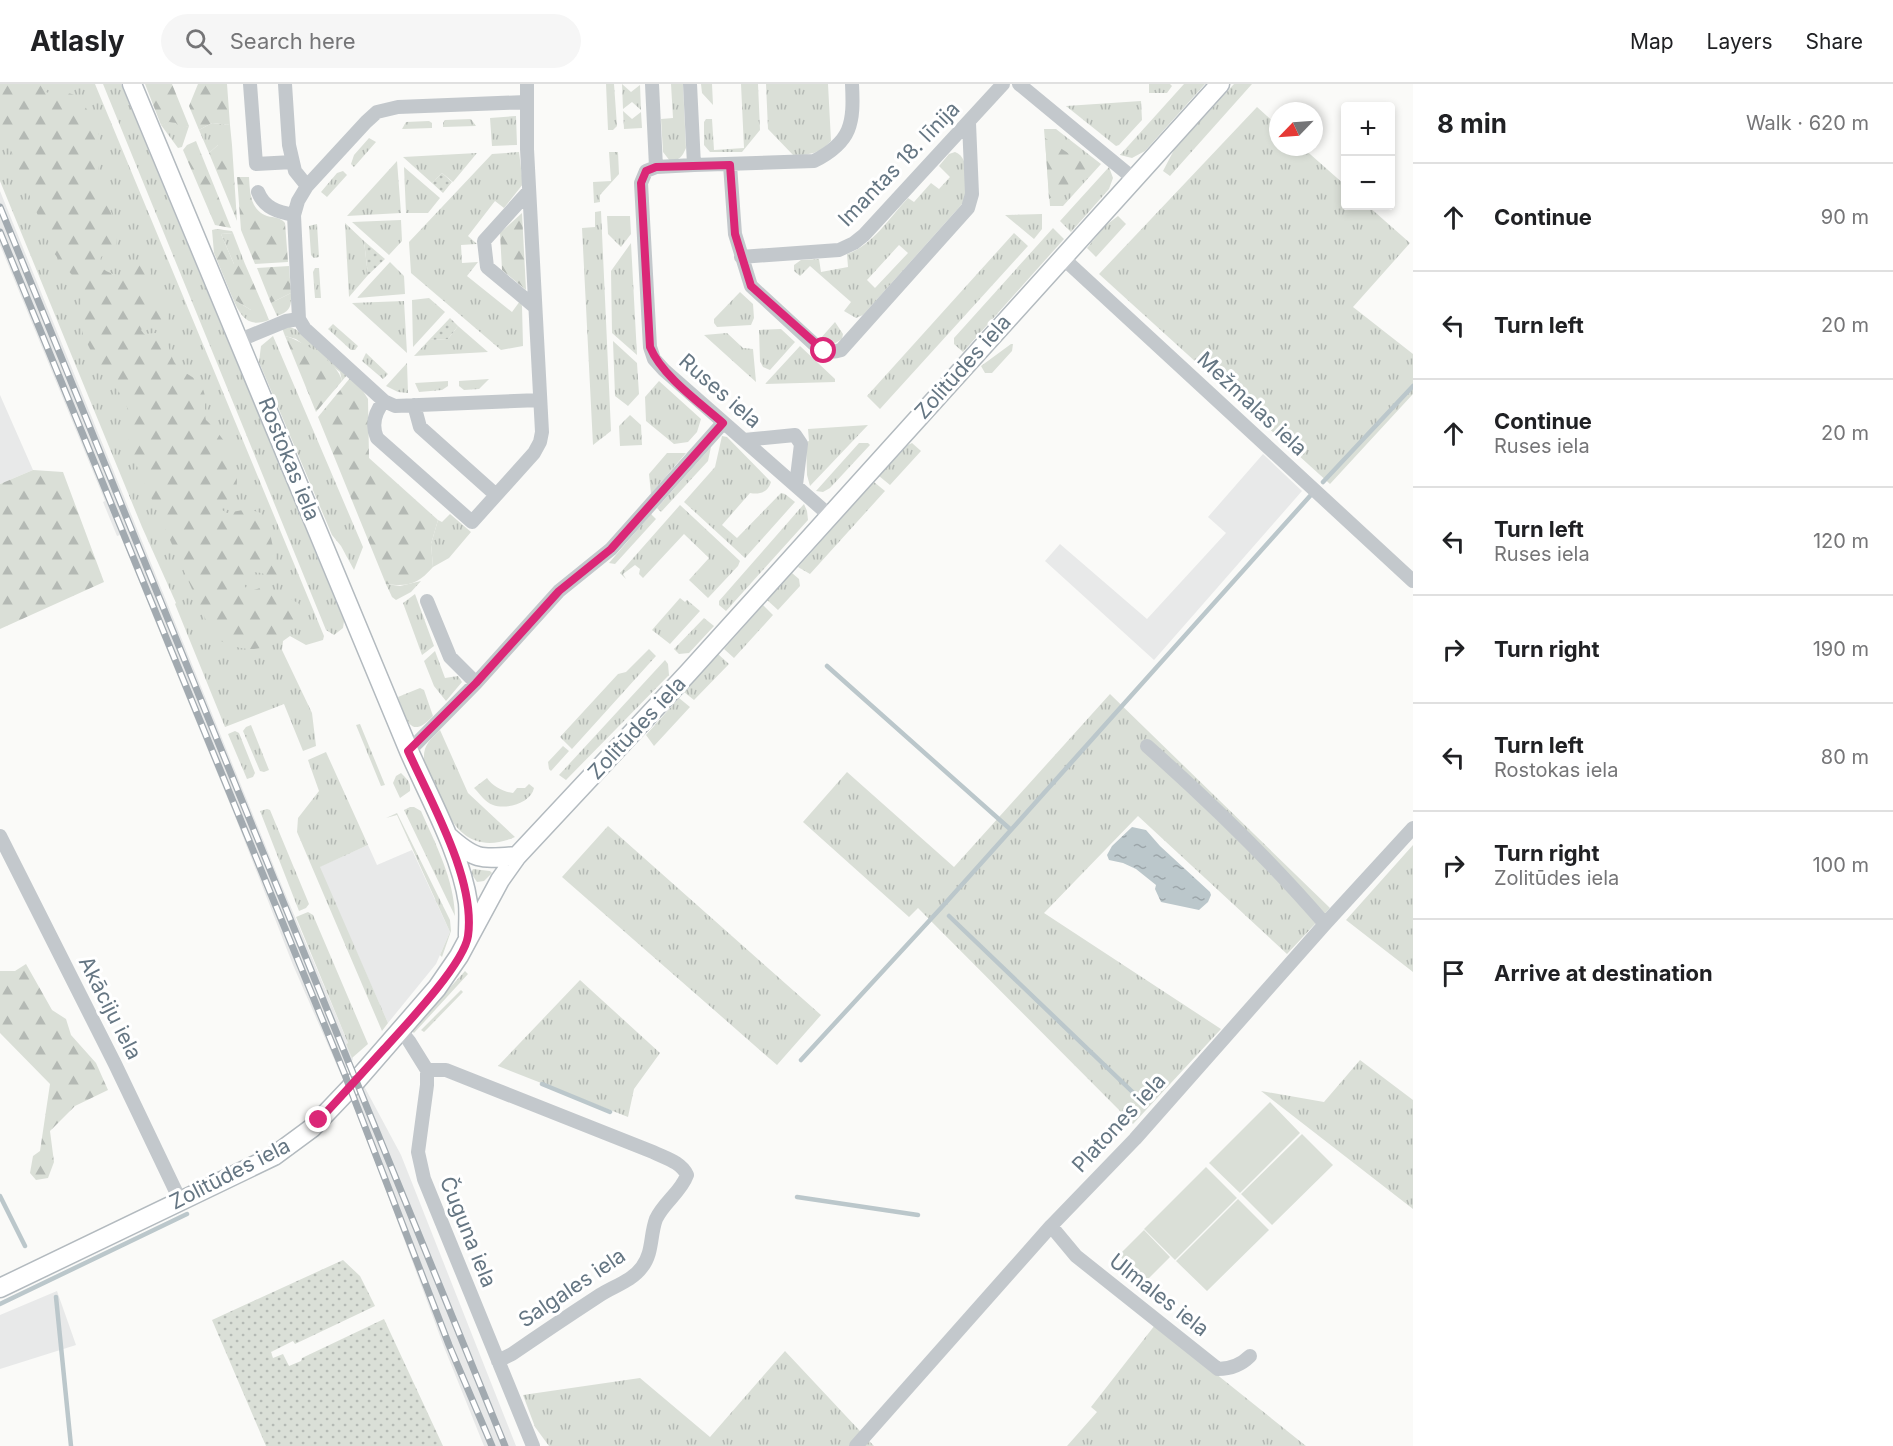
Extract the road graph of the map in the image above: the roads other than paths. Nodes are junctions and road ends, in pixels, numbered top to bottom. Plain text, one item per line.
1 (132, 84) edge
2 (250, 84) edge
3 (285, 84) edge
4 (527, 84) edge
5 (652, 84) edge
6 (690, 84) edge
7 (852, 84) edge
8 (1003, 84) edge
9 (1019, 84) edge
10 (1220, 84) edge
11 (526, 102) junction
12 (969, 123) junction
13 (293, 162) junction
14 (694, 165) junction
15 (730, 165) junction
16 (656, 167) junction
17 (1134, 178) junction
18 (307, 186) junction
19 (529, 191) junction
20 (258, 192) dead end
21 (294, 215) junction
22 (741, 257) junction
23 (1063, 258) junction
24 (535, 307) junction
25 (299, 320) junction
26 (240, 340) junction
27 (540, 400) junction
28 (384, 401) junction
29 (414, 405) junction
30 (723, 423) junction
31 (744, 440) junction
32 (796, 485) junction
33 (496, 495) junction
34 (829, 515) junction
35 (1413, 581) edge
36 (427, 601) dead end
37 (476, 683) junction
38 (1147, 746) dead end
39 (408, 751) junction
40 (1413, 828) edge
41 (446, 834) junction
42 (0, 836) edge
43 (517, 856) junction
44 (1325, 924) junction
45 (468, 938) junction
46 (400, 1030) junction
47 (427, 1070) junction
48 (180, 1200) junction
49 (1051, 1226) junction
50 (0, 1288) edge
51 (1250, 1356) dead end
52 (498, 1361) junction
53 (533, 1446) edge
54 (856, 1446) edge

1 - 26 street, Rostokas iela
2 - 13 street
3 - 13 street
4 - 11 street
5 - 16 street
6 - 14 street
7 - 15 street
8 - 12 street, Imantas 18. līnija
9 - 17 street
10 - 17 street, Zolitūdes iela
11 - 18 street
11 - 19 street
12 - 22 street, Imantas 18. līnija
12 - 22 street
13 - 18 street
14 - 15 street
14 - 16 street
15 - 22 street
16 - 30 street, Ruses iela
17 - 23 street, Zolitūdes iela
18 - 21 street
19 - 24 street
19 - 24 street
20 - 21 street
21 - 25 street
23 - 34 street, Zolitūdes iela
23 - 35 street, Mežmalas iela
24 - 27 street
25 - 26 street
25 - 28 street
26 - 39 street, Rostokas iela
27 - 29 street
27 - 33 street
28 - 29 street
28 - 33 street
29 - 33 street
30 - 31 street, Ruses iela
30 - 37 street
31 - 32 street, Ruses iela
31 - 32 street
32 - 34 street, Ruses iela
34 - 43 street, Zolitūdes iela
36 - 37 street
37 - 39 street
38 - 44 street
39 - 41 street, Rostokas iela
40 - 44 street, Platones iela
41 - 43 street, Rostokas iela
41 - 45 street, Rostokas iela
42 - 48 street, Akāciju iela
43 - 45 street, Zolitūdes iela
44 - 49 street, Platones iela
45 - 46 street, Zolitūdes iela
46 - 47 street
46 - 48 street, Zolitūdes iela
47 - 52 street, Čuguna iela
47 - 52 street, Salgales iela
48 - 50 street, Zolitūdes iela
49 - 51 street, Ulmales iela
49 - 54 street, Platones iela
52 - 53 street, Čuguna iela

